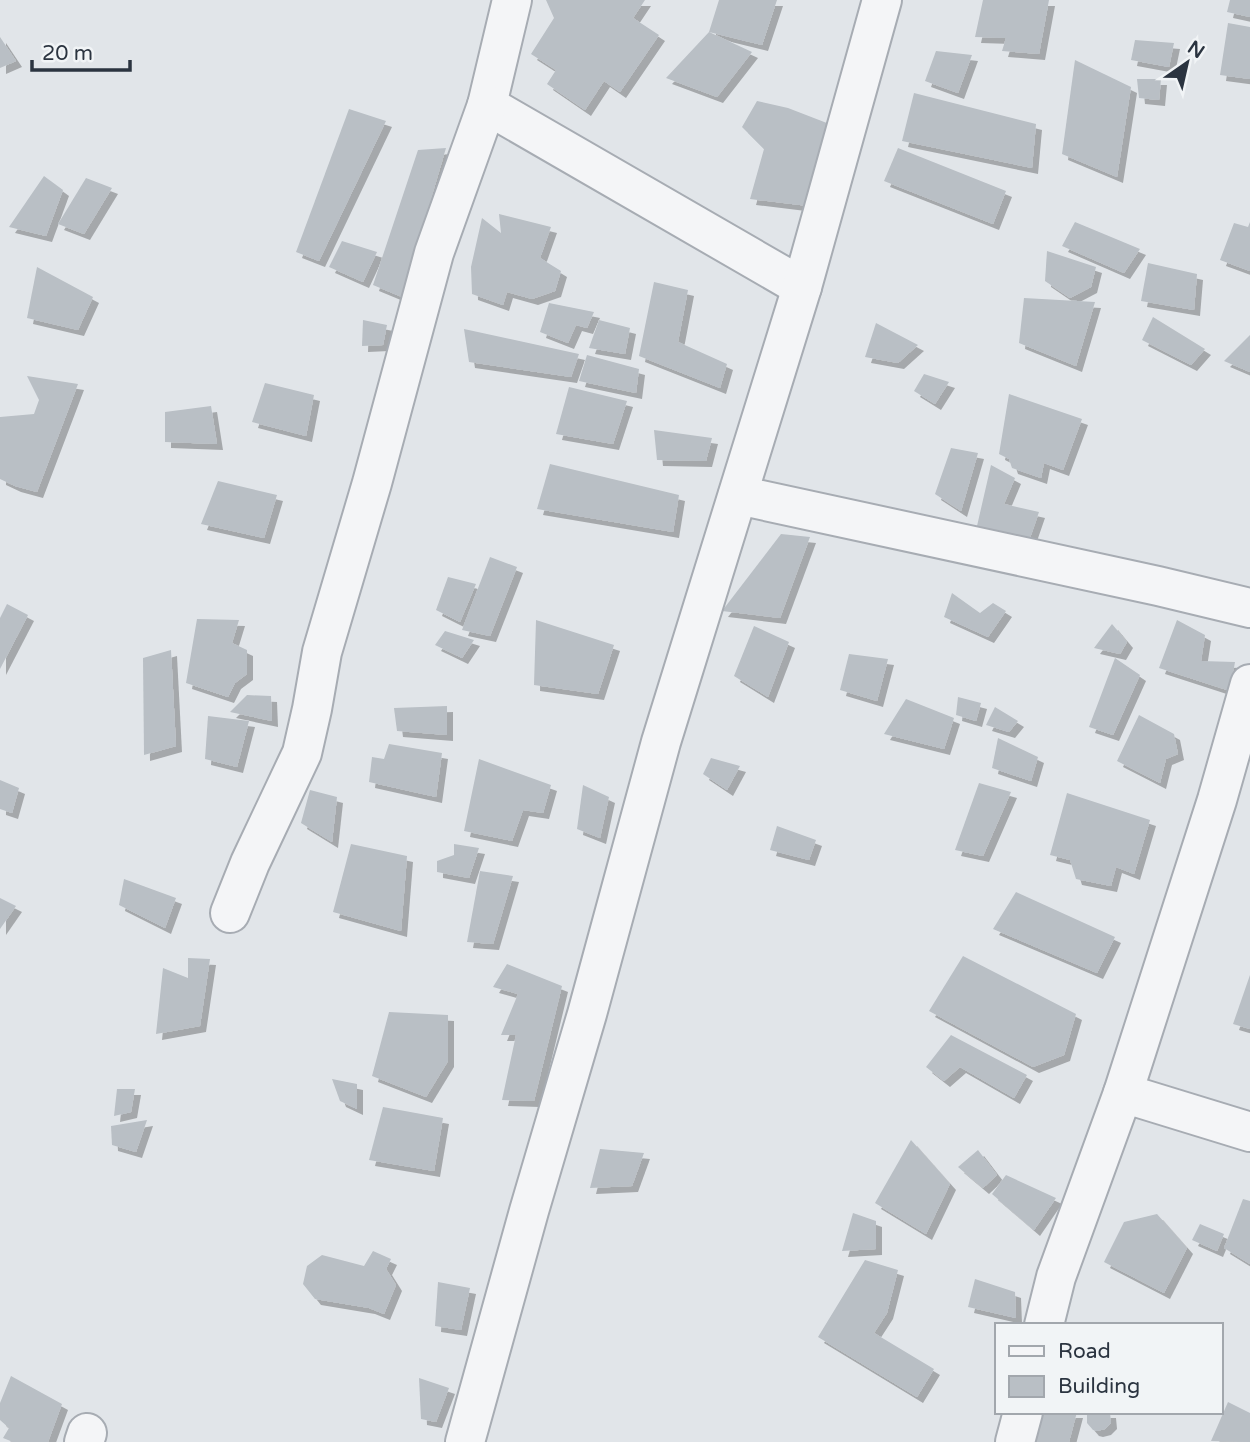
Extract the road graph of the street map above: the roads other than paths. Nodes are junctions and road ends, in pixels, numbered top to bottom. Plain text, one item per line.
1 (512, 0) edge
2 (882, 0) edge
3 (487, 105) junction
4 (802, 286) junction
5 (738, 495) junction
6 (1250, 608) edge
7 (1250, 684) edge
8 (230, 913) dead end
9 (1123, 1093) junction
10 (1250, 1132) edge
11 (1045, 1323) edge
12 (1022, 1414) edge
13 (465, 1442) edge
14 (1015, 1442) edge

1 - 3 street
2 - 4 street
3 - 4 street
3 - 8 street
4 - 5 street
5 - 6 street
5 - 13 street
7 - 9 street
9 - 10 street
9 - 11 street
12 - 14 street

